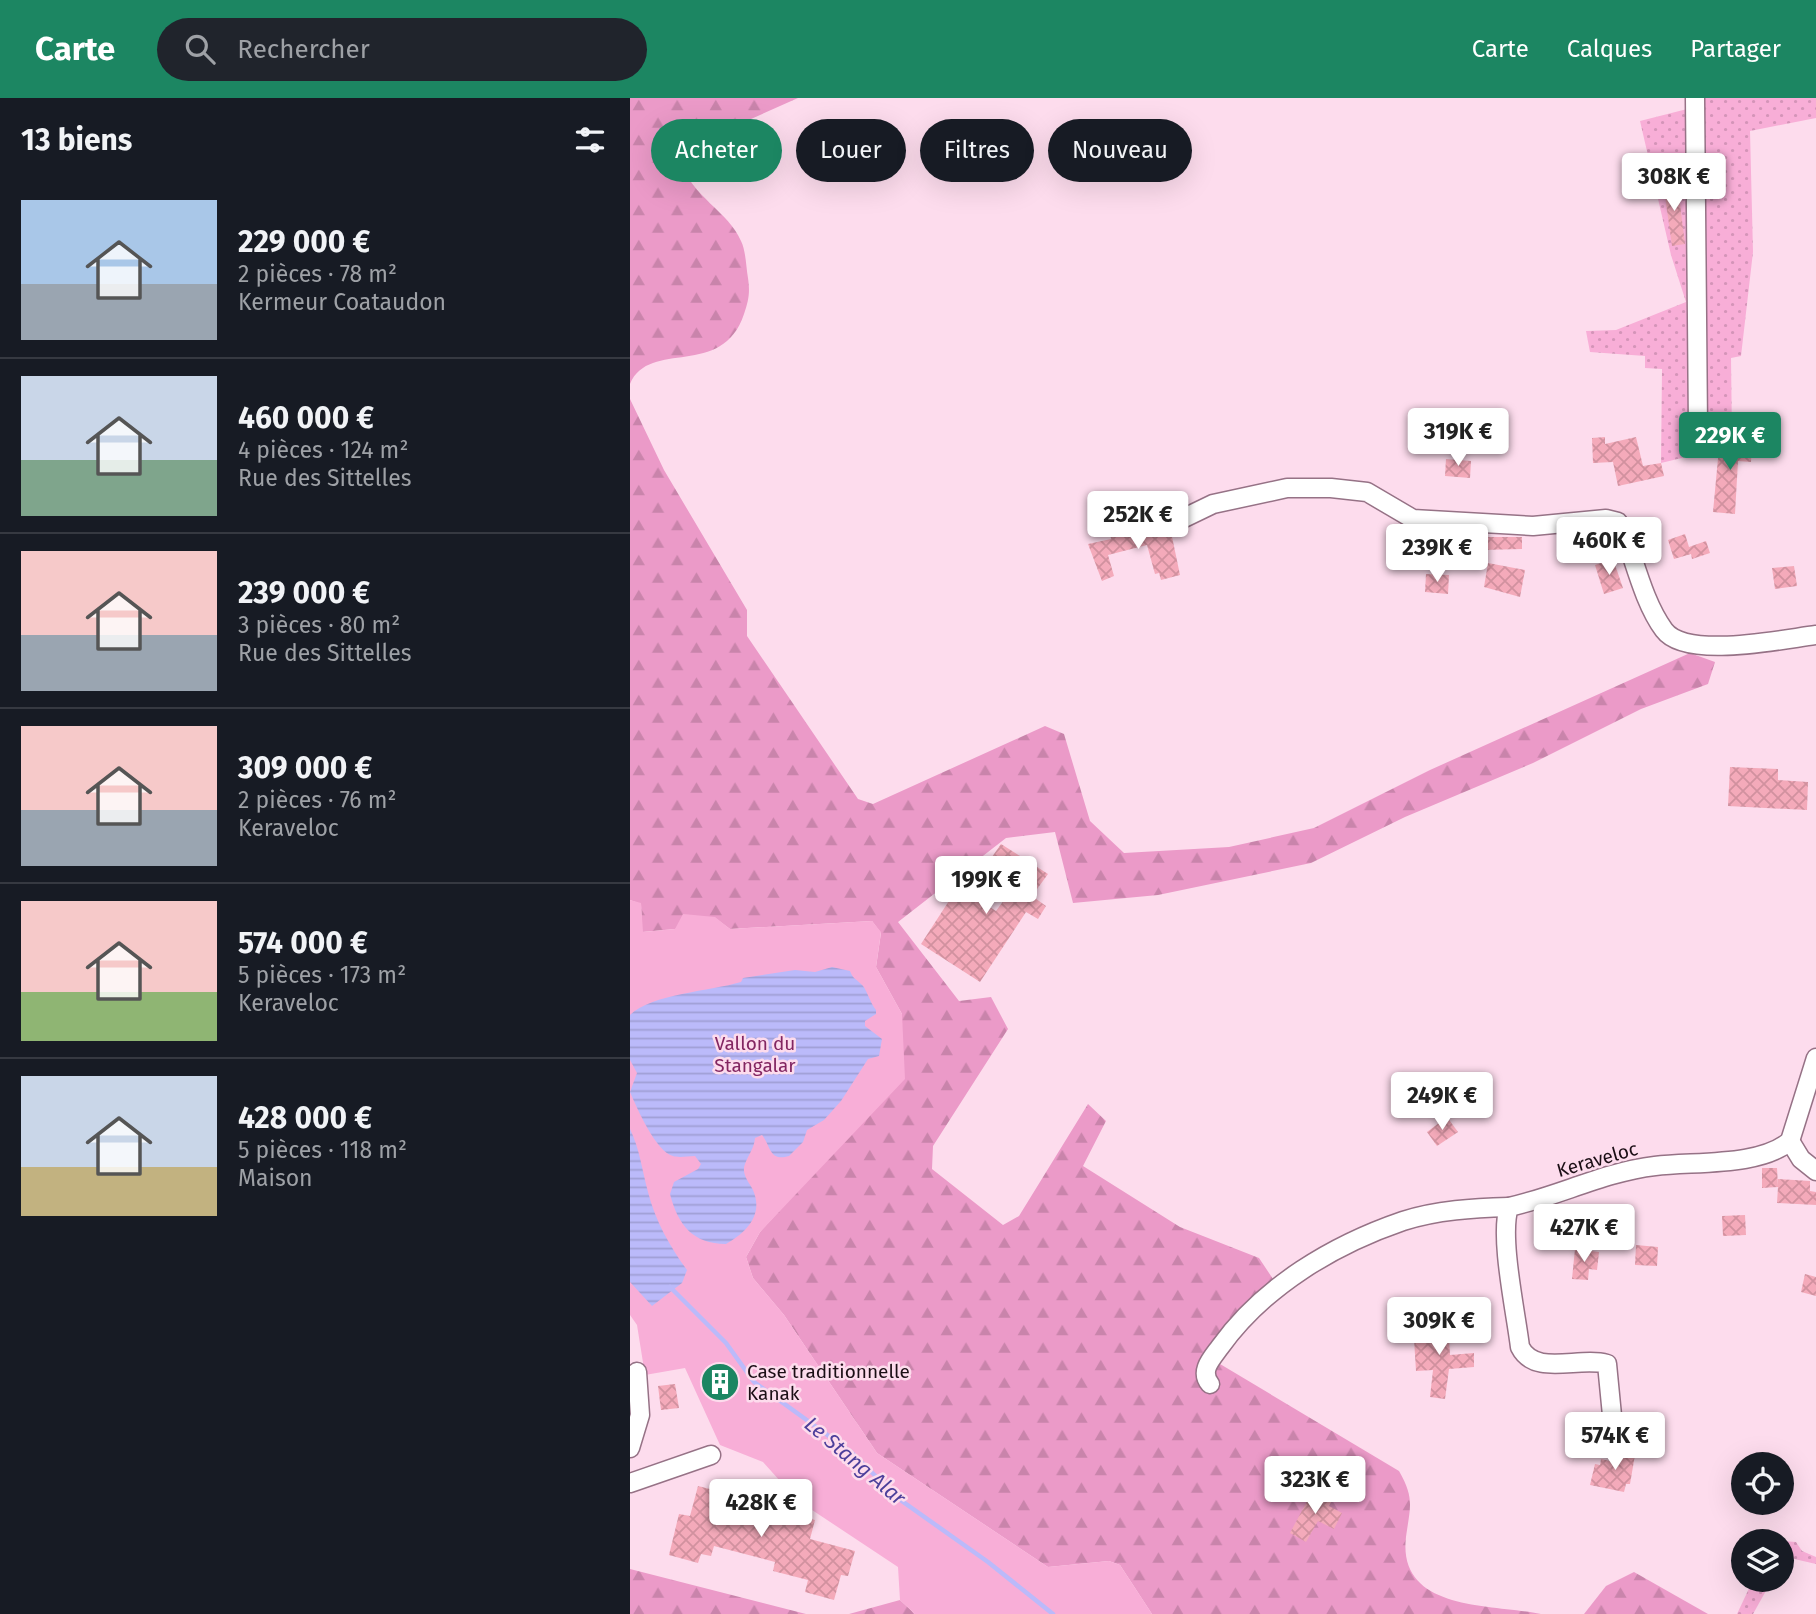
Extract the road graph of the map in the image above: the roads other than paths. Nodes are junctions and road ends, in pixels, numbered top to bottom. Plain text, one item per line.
1 (1695, 98) edge
2 (1703, 438) dead end
3 (1184, 518) dead end
4 (1816, 635) edge
5 (1816, 1059) edge
6 (1790, 1141) junction
7 (1816, 1171) edge
8 (1509, 1207) junction
9 (637, 1372) dead end
10 (1210, 1384) dead end
11 (1614, 1436) dead end
12 (630, 1448) edge
13 (711, 1455) dead end
14 (630, 1483) edge

1 - 2 street
3 - 4 street
5 - 6 street
6 - 7 street
6 - 8 street, Keraveloc
8 - 10 street, Keraveloc
8 - 11 street
9 - 12 street
13 - 14 street

